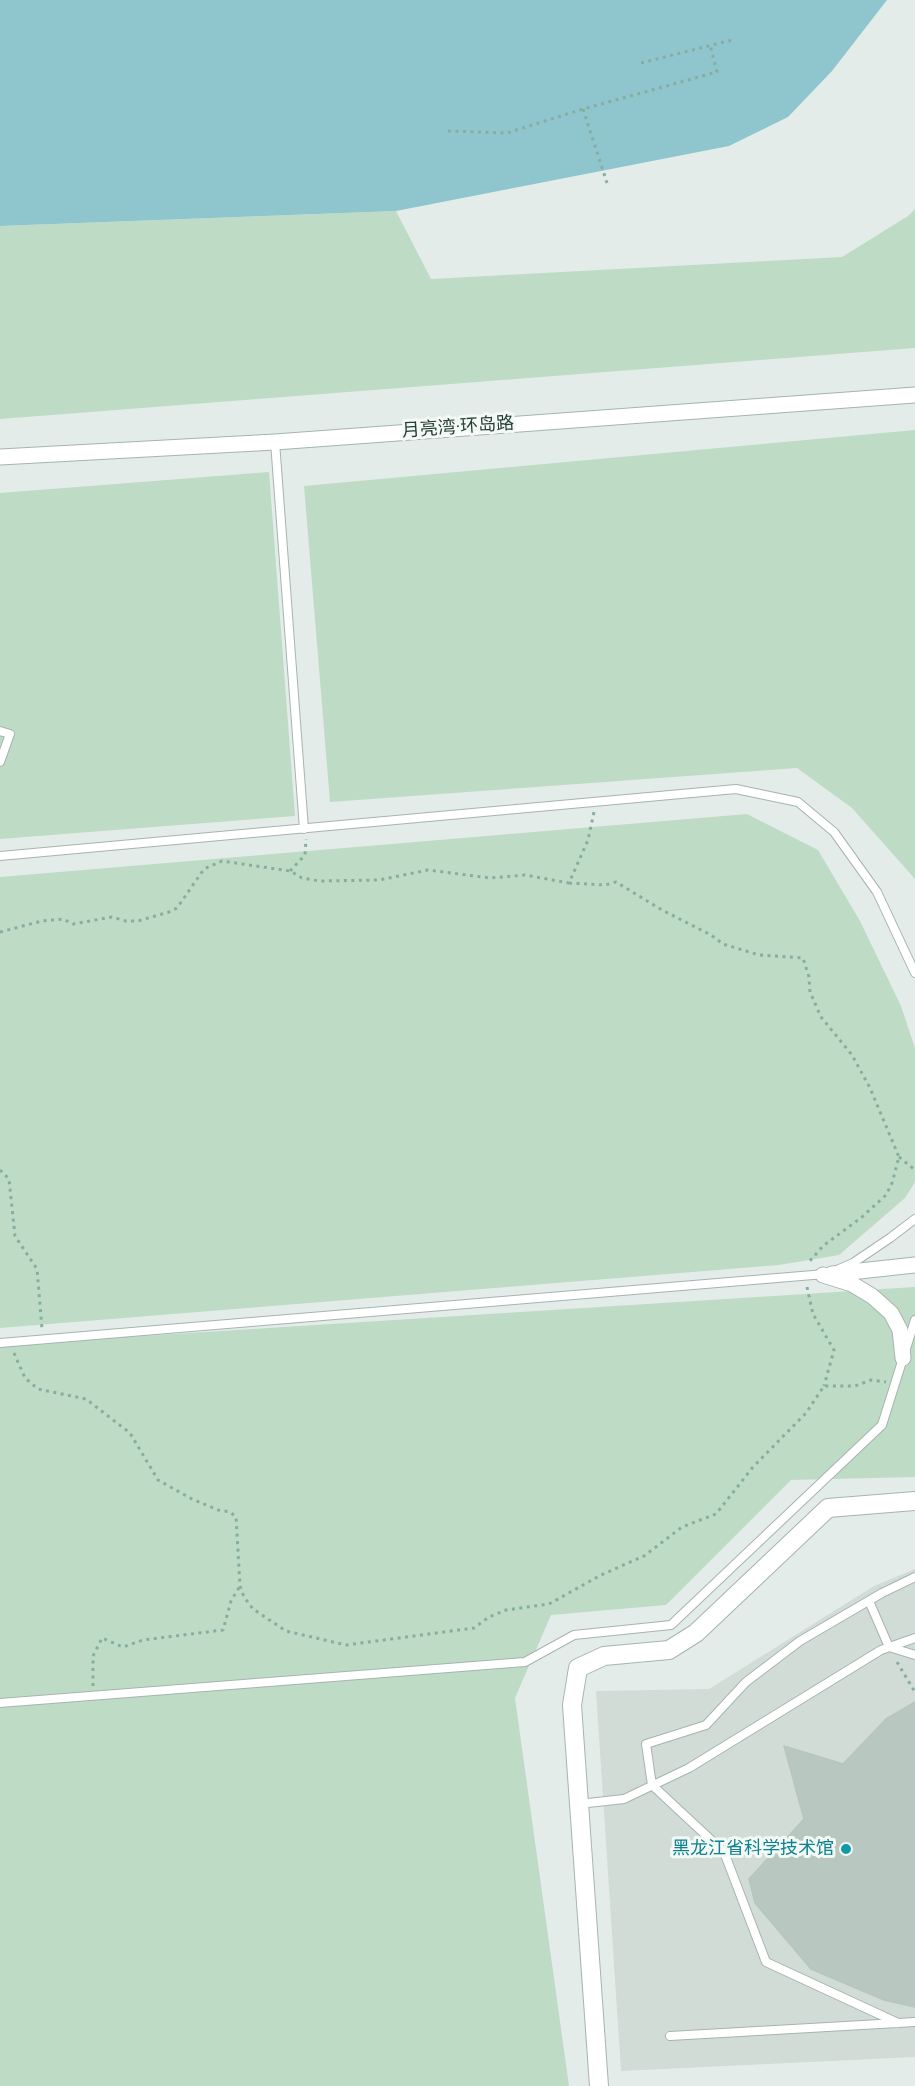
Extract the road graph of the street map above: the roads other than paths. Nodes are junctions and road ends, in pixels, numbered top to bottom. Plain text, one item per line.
1 (915, 395) edge
2 (275, 442) junction
3 (0, 457) edge
4 (0, 731) edge
5 (0, 762) edge
6 (304, 829) junction
7 (0, 856) edge
8 (915, 973) edge
9 (915, 1219) edge
10 (915, 1265) edge
11 (823, 1275) junction
12 (915, 1320) edge
13 (0, 1343) edge
14 (903, 1358) junction
15 (915, 1501) edge
16 (915, 1577) edge
17 (868, 1601) junction
18 (915, 1638) edge
19 (889, 1647) junction
20 (915, 1655) edge
21 (0, 1703) edge
22 (652, 1785) junction
23 (579, 1804) junction
24 (915, 2022) edge
25 (898, 2024) junction
26 (670, 2036) dead end
27 (599, 2086) edge

1 - 2 street, 月亮湾·环岛路
2 - 3 street, 月亮湾·环岛路
2 - 6 lane
4 - 5 lane
6 - 7 lane
6 - 8 lane
9 - 11 lane
10 - 11 street
11 - 13 lane
11 - 14 street
12 - 14 lane
14 - 21 lane
15 - 23 street
16 - 17 lane
17 - 19 lane
17 - 22 lane
18 - 19 lane
19 - 20 lane
19 - 22 lane
22 - 23 lane
22 - 25 lane
23 - 27 street
24 - 25 lane
25 - 26 lane

